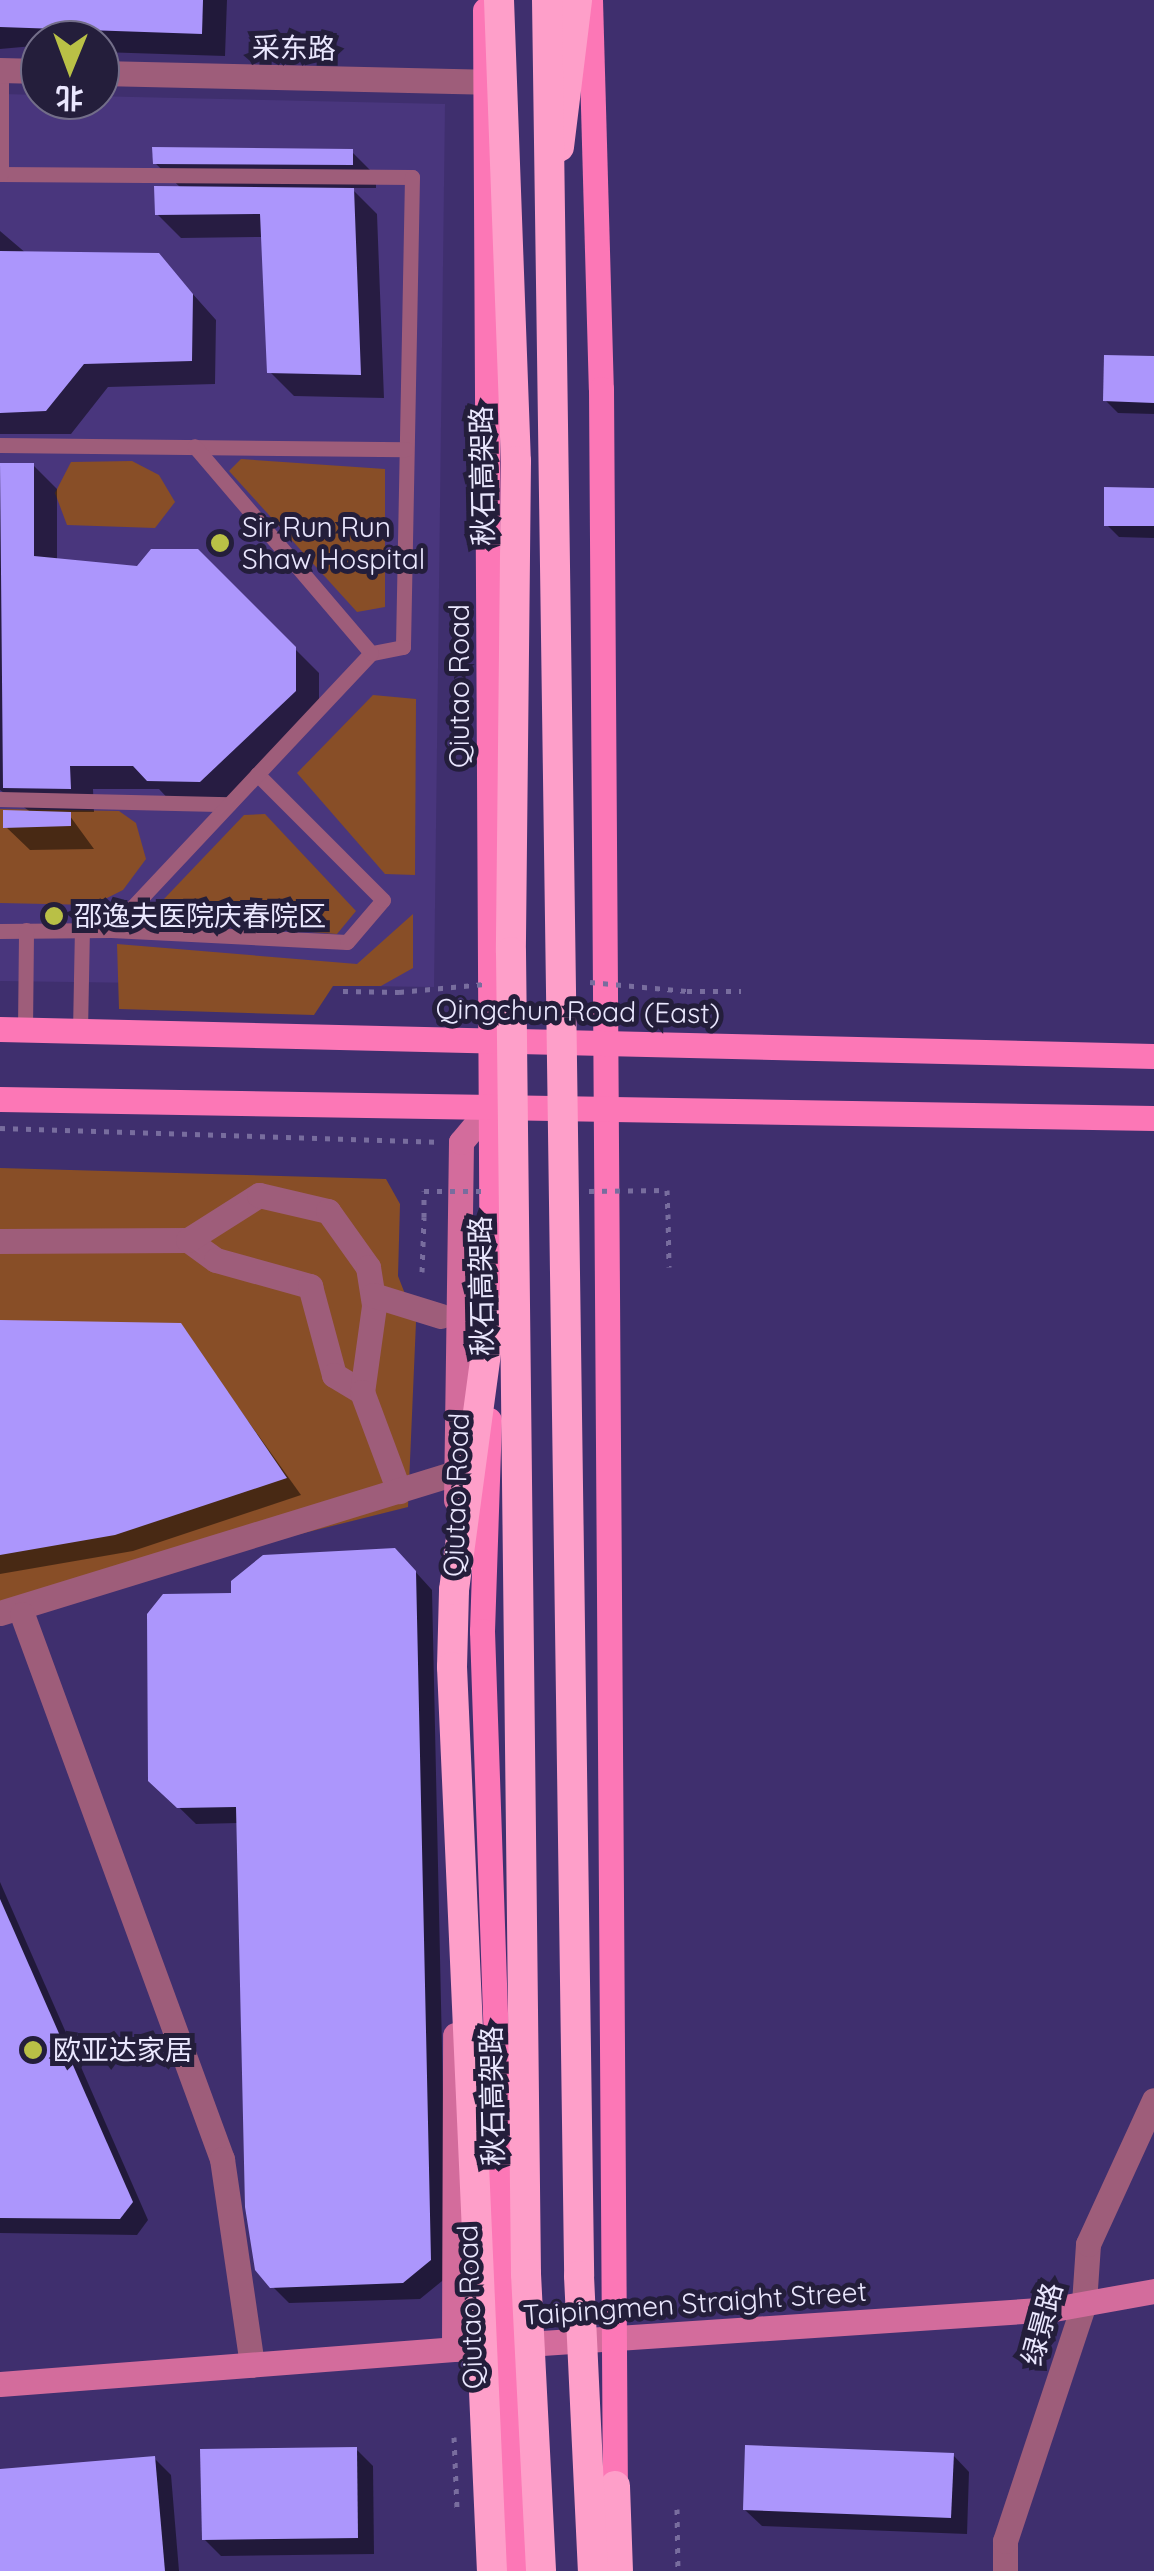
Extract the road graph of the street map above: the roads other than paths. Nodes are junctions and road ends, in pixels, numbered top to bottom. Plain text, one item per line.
1 (485, 0) edge
2 (499, 0) edge
3 (547, 0) edge
4 (577, 0) edge
5 (590, 0) edge
6 (0, 70) edge
7 (120, 73) edge
8 (486, 82) junction
9 (0, 174) edge
10 (549, 224) junction
11 (0, 446) edge
12 (194, 446) junction
13 (406, 450) junction
14 (371, 653) junction
15 (257, 774) junction
16 (0, 799) edge
17 (229, 804) junction
18 (26, 930) junction
19 (82, 930) junction
20 (111, 930) junction
21 (0, 931) edge
22 (13, 1029) edge
23 (80, 1031) junction
24 (491, 1038) junction
25 (602, 1041) junction
26 (1154, 1056) edge
27 (0, 1100) edge
28 (491, 1106) junction
29 (599, 1108) junction
30 (1154, 1118) edge
31 (188, 1240) junction
32 (0, 1241) edge
33 (373, 1295) junction
34 (492, 1309) junction
35 (441, 1316) dead end
36 (362, 1392) junction
37 (456, 1473) junction
38 (400, 1492) junction
39 (11, 1613) edge
40 (1154, 2100) edge
41 (1154, 2291) edge
42 (1084, 2303) junction
43 (611, 2340) junction
44 (500, 2346) junction
45 (454, 2349) junction
46 (252, 2365) junction
47 (0, 2384) edge
48 (616, 2486) joint
49 (492, 2571) edge
50 (514, 2571) edge
51 (542, 2571) edge
52 (593, 2571) edge
53 (616, 2571) edge
54 (1004, 2571) edge

1 - 8 main road, Qiutao Road
2 - 51 highway, 秋石高架路, bridge
3 - 10 highway, bridge
4 - 10 highway, bridge
5 - 25 main road
6 - 9 lane
7 - 8 street, 采东路
8 - 24 main road, Qiutao Road
9 - 13 lane
10 - 52 highway, bridge
11 - 12 lane
12 - 13 lane
12 - 14 lane
13 - 14 lane
14 - 15 lane
15 - 17 lane
15 - 20 lane
16 - 17 lane
17 - 20 lane
18 - 19 lane
18 - 21 lane
18 - 22 lane
19 - 20 lane
19 - 23 lane
22 - 23 main road, Qingchun Road (East)
23 - 24 main road, Qingchun Road (East)
24 - 25 main road, Qingchun Road (East)
24 - 28 main road, Qiutao Road
25 - 26 main road, Qingchun Road (East)
25 - 29 main road
27 - 28 main road
28 - 29 main road
28 - 34 main road, Qiutao Road
28 - 37 main road
29 - 30 main road
29 - 43 main road
31 - 32 street
31 - 33 street
31 - 36 street
33 - 35 street
33 - 36 street
34 - 44 main road, Qiutao Road
34 - 49 highway, bridge
36 - 38 street
37 - 38 street
37 - 45 main road
38 - 39 street
39 - 46 street
40 - 42 street, 绿景路
41 - 42 main road, Taipingmen Straight Street
42 - 43 main road, Taipingmen Straight Street
42 - 54 street, 绿景路
43 - 44 main road, Taipingmen Straight Street
43 - 48 main road
44 - 45 main road, Taipingmen Straight Street
44 - 50 main road, Qiutao Road
45 - 46 main road, Taipingmen Straight Street
46 - 47 main road, Taipingmen Straight Street
48 - 53 highway

